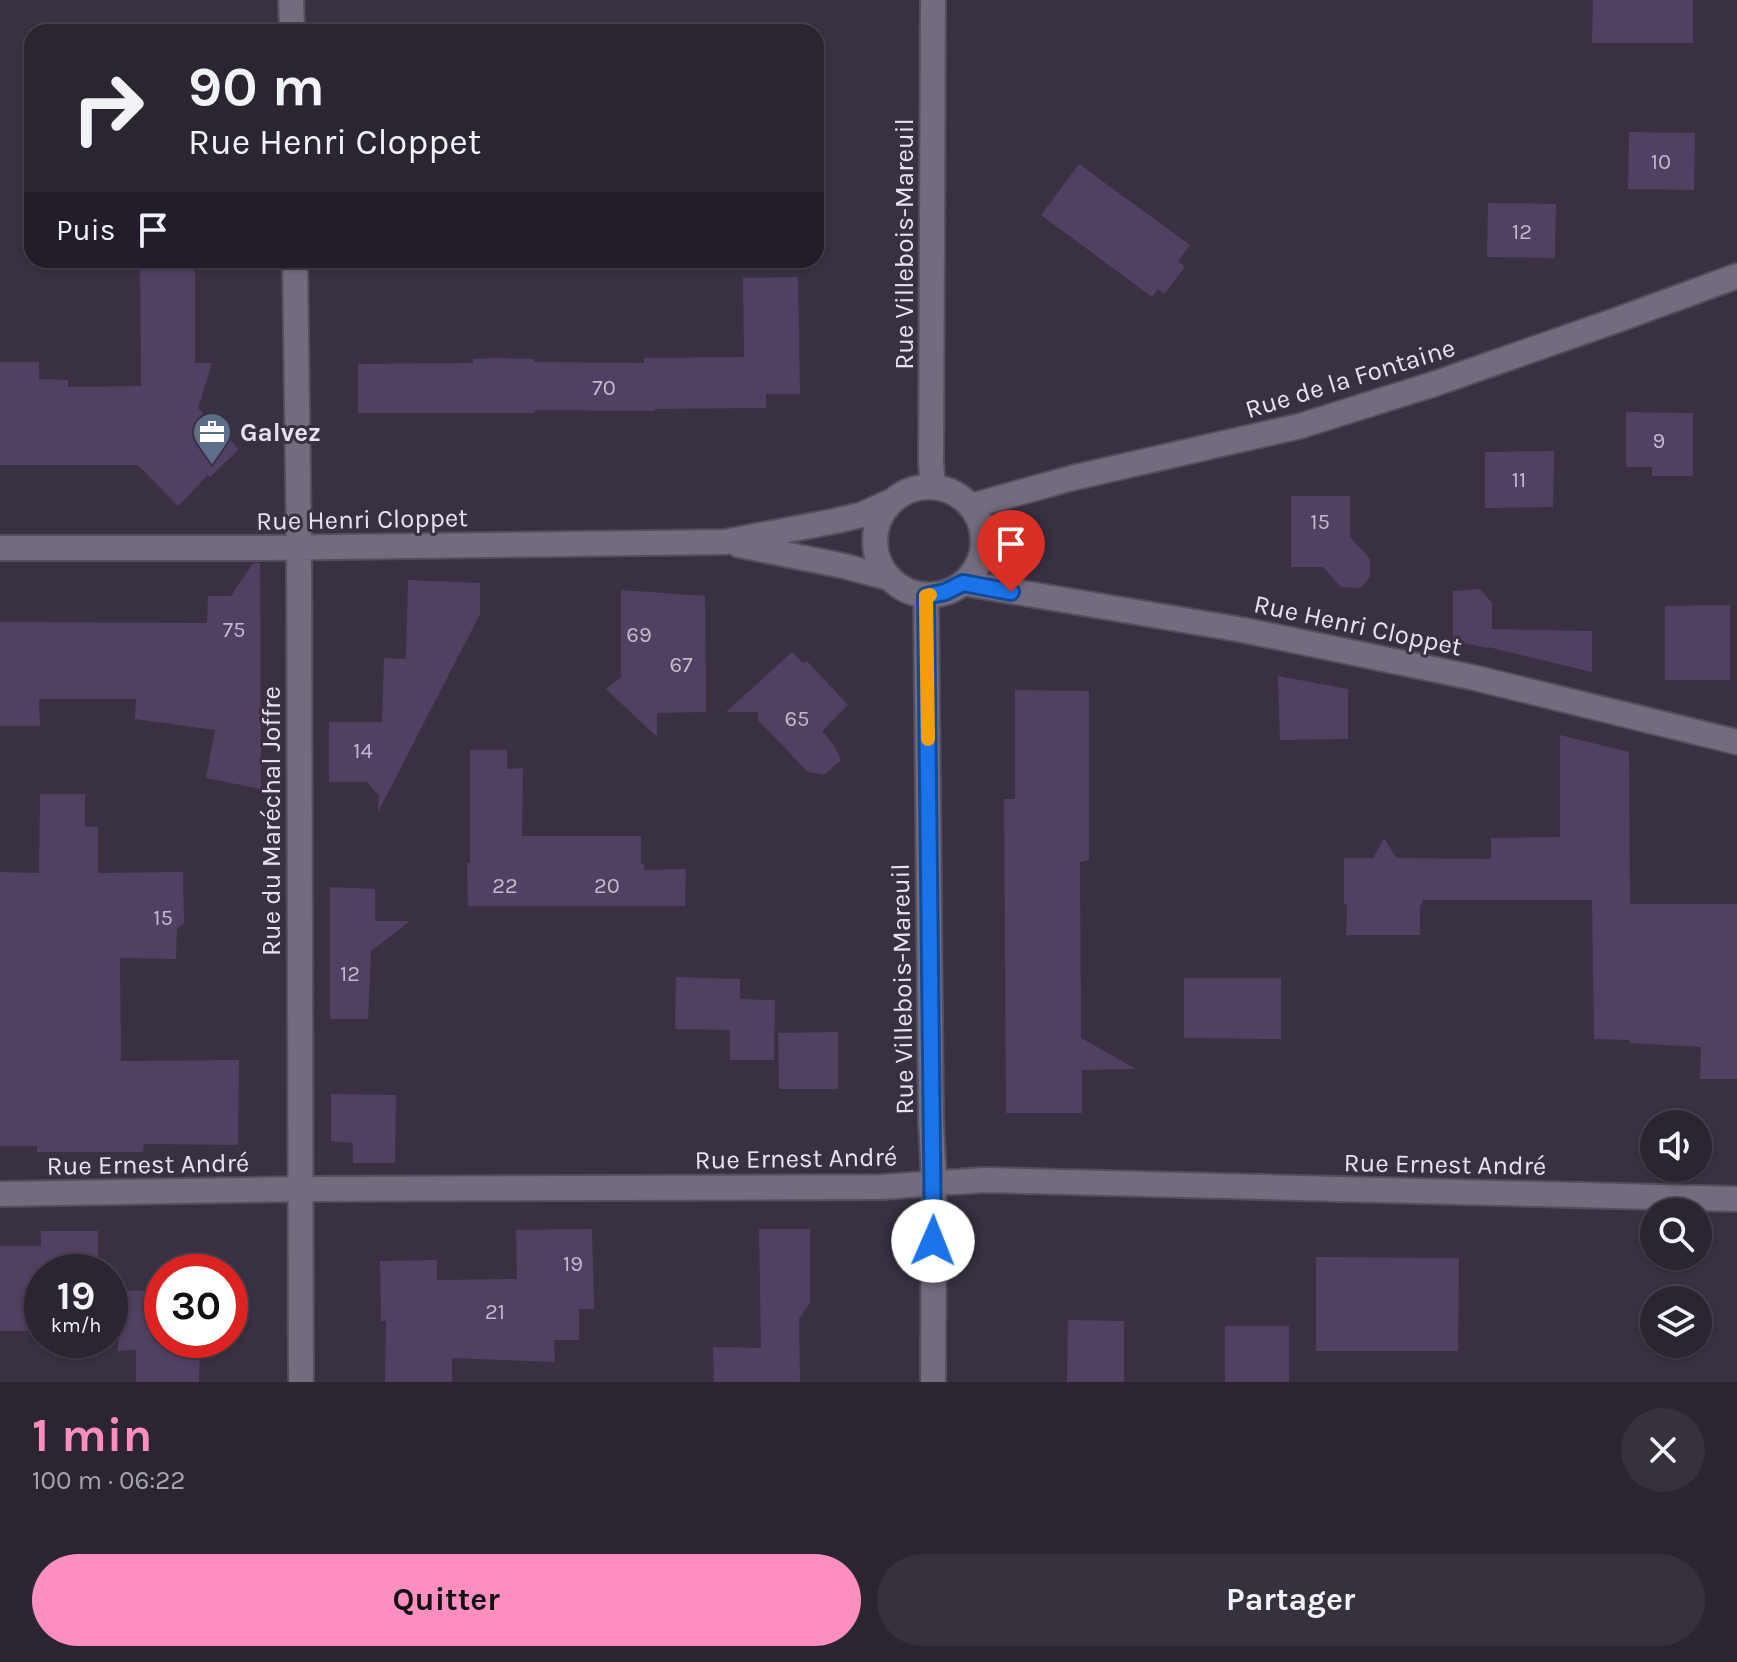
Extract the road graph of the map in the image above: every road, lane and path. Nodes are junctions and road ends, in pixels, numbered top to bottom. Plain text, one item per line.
1 (291, 0) edge
2 (933, 0) edge
3 (292, 24) edge
4 (295, 268) edge
5 (1737, 276) edge
6 (933, 487) junction
7 (892, 501) junction
8 (971, 506) junction
9 (725, 542) junction
10 (0, 548) edge
11 (299, 548) junction
12 (889, 578) junction
13 (963, 583) junction
14 (926, 596) junction
15 (1737, 742) edge
16 (934, 1183) junction
17 (301, 1189) junction
18 (0, 1194) edge
19 (1737, 1199) edge
20 (301, 1382) edge
21 (933, 1382) edge

1 - 3 street
2 - 6 street, Rue Villebois-Mareuil
4 - 11 street, Rue du Maréchal Joffre
5 - 8 street, Rue de la Fontaine
6 - 7 street
6 - 8 street
7 - 9 street, Rue Henri Cloppet
7 - 12 street
8 - 13 street
9 - 11 street, Rue Henri Cloppet
9 - 12 street, Rue Henri Cloppet
10 - 11 street, Rue Henri Cloppet
11 - 17 street, Rue du Maréchal Joffre
12 - 14 street
13 - 14 street
13 - 15 street, Rue Henri Cloppet
14 - 16 street, Rue Villebois-Mareuil
16 - 17 street, Rue Ernest André
16 - 19 street, Rue Ernest André
16 - 21 street, Rue Villebois-Mareuil
17 - 18 street, Rue Ernest André
17 - 20 street, Rue du Maréchal Joffre

